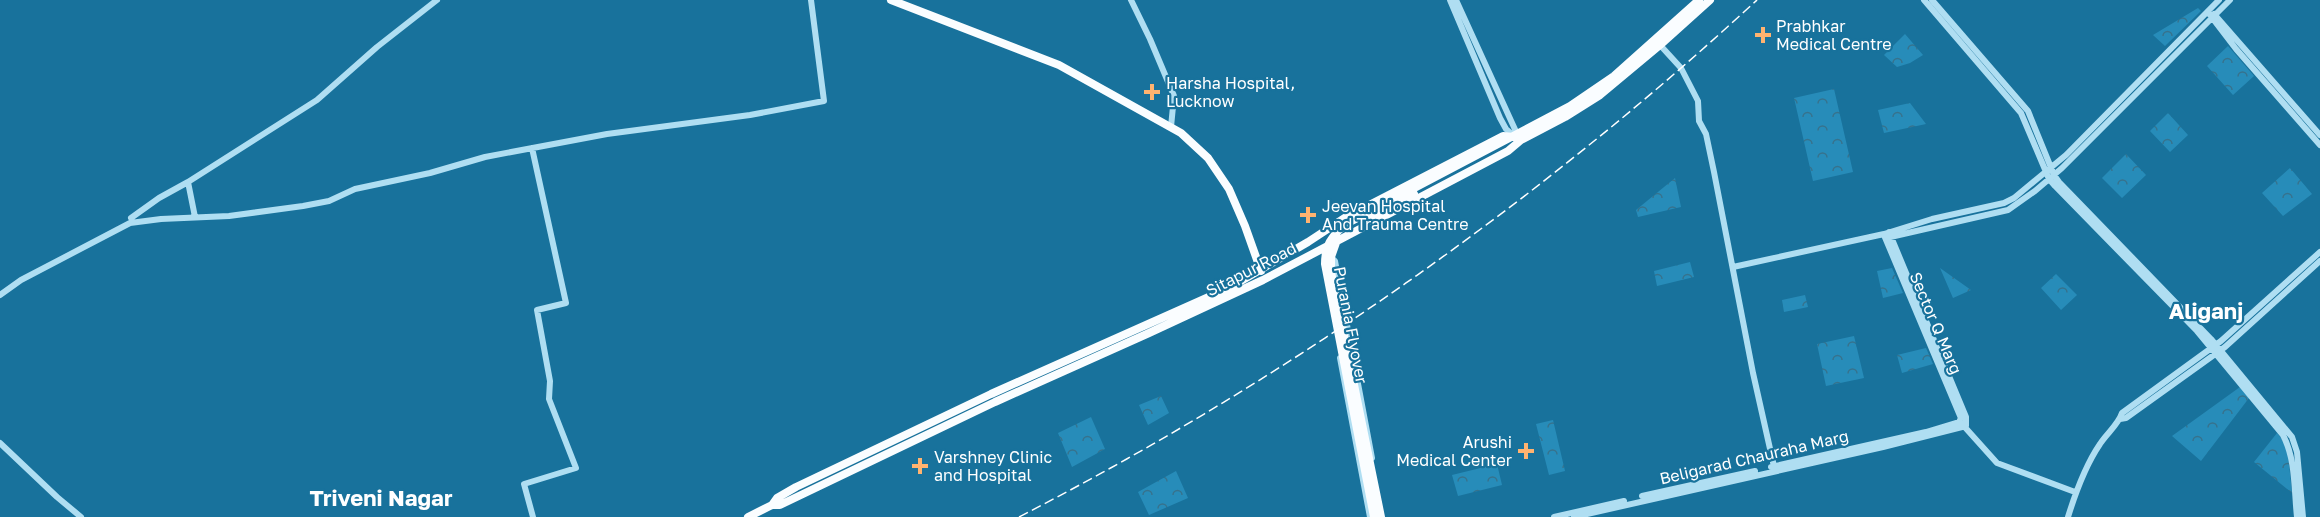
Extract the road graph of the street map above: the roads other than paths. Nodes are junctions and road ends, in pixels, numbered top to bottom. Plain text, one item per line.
1 (437, 0) edge
2 (811, 0) edge
3 (891, 0) edge
4 (1131, 0) edge
5 (1450, 0) edge
6 (1456, 0) edge
7 (1699, 0) edge
8 (1710, 0) edge
9 (1924, 0) edge
10 (1932, 0) edge
11 (2219, 0) edge
12 (2230, 0) edge
13 (2209, 10) junction
14 (2213, 17) junction
15 (1660, 45) junction
16 (1171, 125) junction
17 (2320, 135) edge
18 (1518, 138) junction
19 (2320, 145) edge
20 (532, 148) junction
21 (2049, 170) junction
22 (2052, 177) junction
23 (188, 182) junction
24 (195, 217) junction
25 (131, 218) dead end
26 (1887, 235) junction
27 (1308, 242) junction
28 (1320, 249) junction
29 (2320, 252) edge
30 (1312, 253) junction
31 (2320, 261) edge
32 (1733, 267) junction
33 (1261, 271) junction
34 (0, 295) edge
35 (2216, 349) junction
36 (1353, 360) junction
37 (1341, 363) junction
38 (1962, 424) junction
39 (0, 442) edge
40 (1364, 454) junction
41 (1775, 469) junction
42 (2075, 492) junction
43 (772, 505) junction
44 (1600, 511) edge
45 (81, 517) edge
46 (533, 517) edge
47 (748, 517) edge
48 (1372, 517) edge
49 (1382, 517) edge
50 (1554, 517) edge
51 (1575, 517) edge
52 (2068, 517) edge
53 (2297, 517) edge
54 (2303, 517) edge

1 - 23 street
2 - 20 street
3 - 16 main road
4 - 16 street
5 - 18 street
6 - 18 street
7 - 18 main road, Sitapur Road
8 - 15 main road, Sitapur Road
9 - 21 street
10 - 21 street
11 - 13 street
12 - 14 street
13 - 14 street
13 - 21 street
14 - 17 street
14 - 19 street
14 - 22 street
15 - 18 main road, Sitapur Road
15 - 32 street
16 - 33 main road
18 - 27 main road, Sitapur Road
18 - 28 main road, Sitapur Road
18 - 40 main road, Purania Flyover
20 - 24 street
20 - 46 street
21 - 22 street
21 - 26 street
22 - 26 street
22 - 35 street
23 - 24 street
23 - 25 street
24 - 34 street
26 - 32 street
26 - 38 street, Sector Q Marg
27 - 28 street
27 - 33 main road, Sitapur Road
28 - 30 main road, Sitapur Road
28 - 36 street
29 - 35 street
30 - 37 street
30 - 43 main road, Sitapur Road
31 - 35 street
32 - 41 street
33 - 43 main road, Sitapur Road
35 - 42 street
35 - 53 street
35 - 54 street
36 - 37 street
36 - 49 street
37 - 48 street
38 - 41 street, Beligarad Chauraha Marg
38 - 42 street
39 - 45 street
40 - 48 main road, Purania Flyover
40 - 49 main road, Purania Flyover
41 - 44 street, Beligarad Chauraha Marg
42 - 52 street
43 - 47 main road, Sitapur Road
44 - 50 street, Beligarad Chauraha Marg
44 - 51 street

